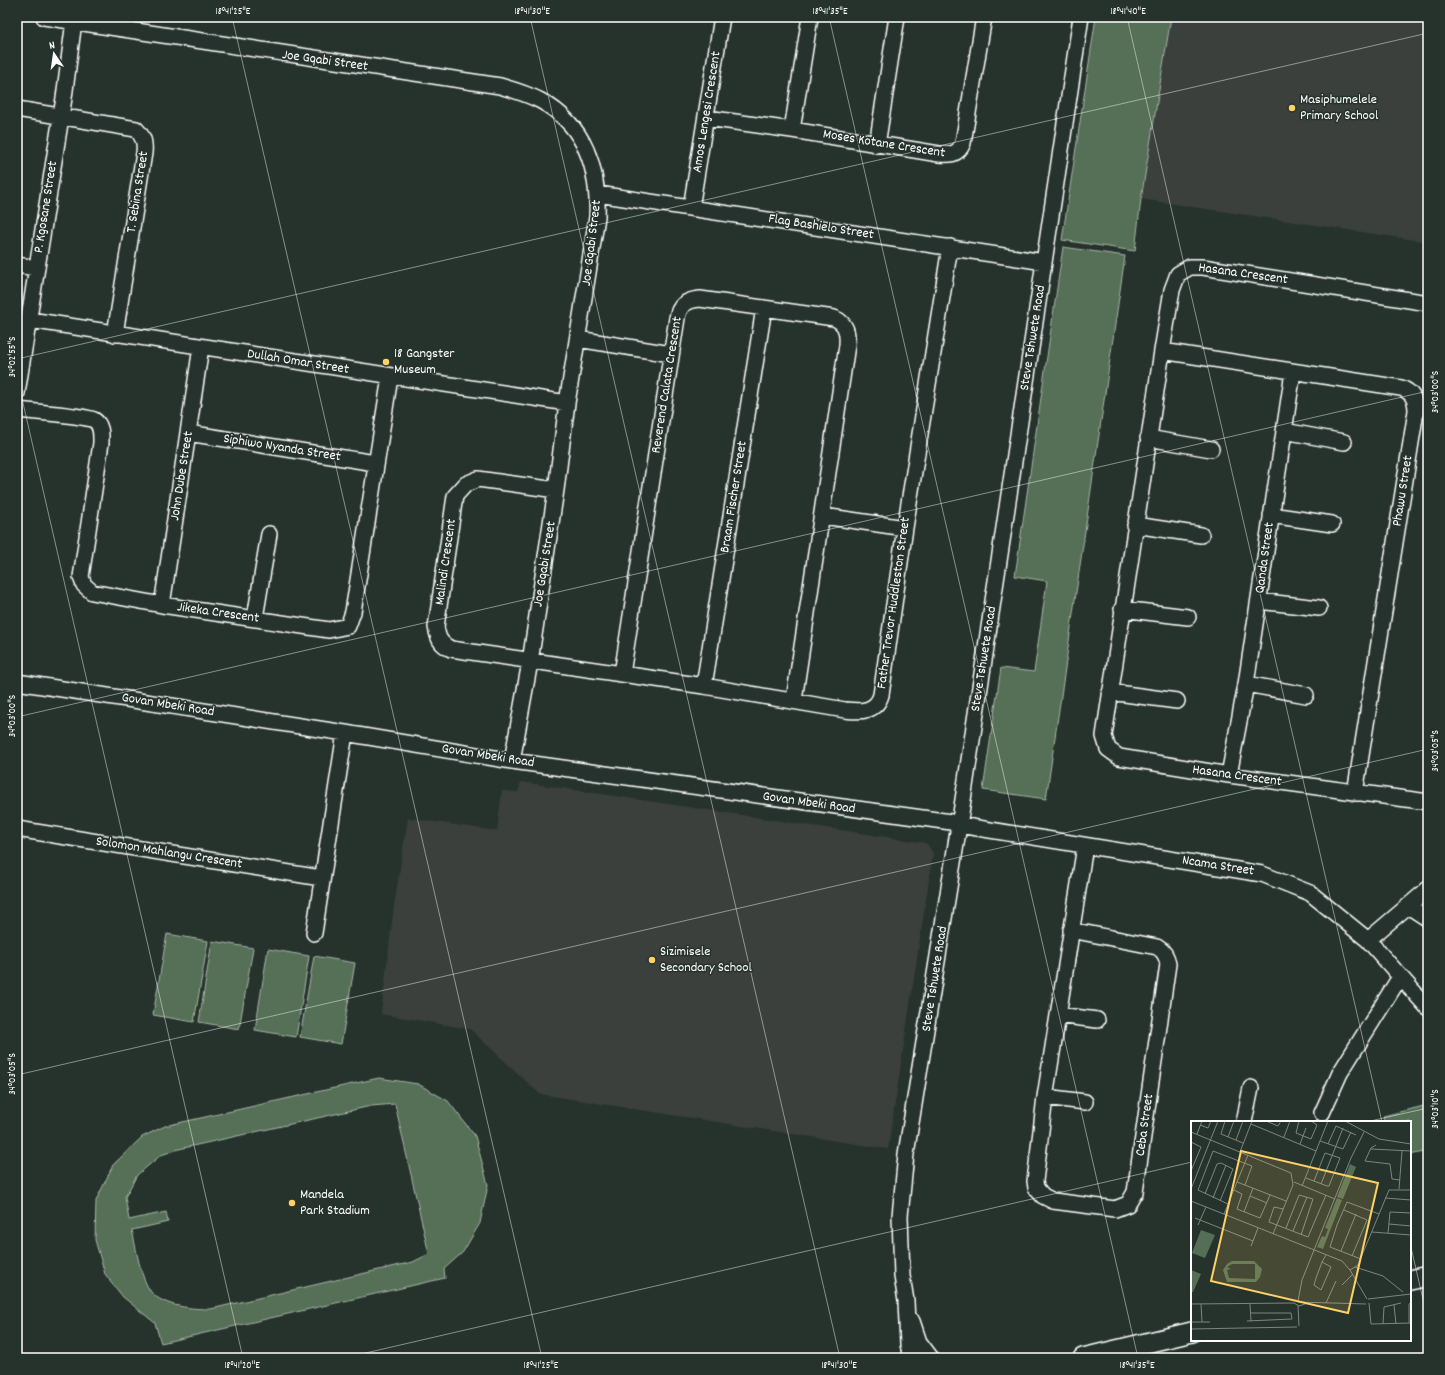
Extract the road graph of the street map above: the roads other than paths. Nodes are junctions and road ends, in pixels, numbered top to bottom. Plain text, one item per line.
1 (44, 17) edge
2 (722, 17) edge
3 (810, 17) edge
4 (897, 17) edge
5 (984, 17) edge
6 (1081, 17) edge
7 (74, 21) junction
8 (17, 109) edge
9 (61, 116) junction
10 (707, 118) junction
11 (792, 130) junction
12 (877, 145) junction
13 (598, 194) junction
14 (691, 208) junction
15 (950, 247) junction
16 (1044, 262) junction
17 (17, 265) edge
18 (36, 268) junction
19 (1428, 303) edge
20 (764, 308) junction
21 (30, 320) junction
22 (115, 334) junction
23 (578, 339) junction
24 (201, 347) junction
25 (1162, 351) junction
26 (671, 354) junction
27 (1293, 372) junction
28 (390, 377) junction
29 (17, 393) edge
30 (567, 403) junction
31 (17, 410) edge
32 (1284, 430) junction
33 (188, 432) junction
34 (1148, 438) junction
35 (1344, 442) dead end
36 (1211, 449) dead end
37 (375, 462) junction
38 (556, 490) junction
39 (1271, 515) junction
40 (823, 516) junction
41 (1332, 524) dead end
42 (1135, 525) junction
43 (905, 528) junction
44 (269, 534) dead end
45 (1201, 535) dead end
46 (1259, 601) junction
47 (162, 605) junction
48 (1122, 608) junction
49 (1319, 608) dead end
50 (1188, 617) dead end
51 (255, 618) junction
52 (530, 662) junction
53 (622, 674) junction
54 (17, 682) edge
55 (1246, 684) junction
56 (704, 686) junction
57 (1110, 692) junction
58 (1306, 694) dead end
59 (794, 700) junction
60 (1177, 701) dead end
61 (345, 733) junction
62 (512, 761) junction
63 (1229, 775) junction
64 (1355, 793) junction
65 (1428, 802) edge
66 (959, 825) junction
67 (17, 829) edge
68 (1085, 846) junction
69 (321, 878) junction
70 (1428, 889) edge
71 (1408, 906) junction
72 (1428, 919) edge
73 (1071, 930) junction
74 (314, 933) dead end
75 (1368, 940) junction
76 (1400, 977) junction
77 (1428, 1008) edge
78 (1058, 1015) junction
79 (1097, 1020) dead end
80 (1251, 1088) dead end
81 (1045, 1097) junction
82 (1085, 1102) dead end
83 (1322, 1113) dead end
84 (1244, 1121) edge
85 (1428, 1276) edge
86 (1411, 1280) edge
87 (906, 1301) junction
88 (1191, 1332) edge
89 (911, 1358) edge
90 (931, 1358) edge
91 (1083, 1358) edge

1 - 7 street, Joe Gqabi Street
2 - 10 street, Amos Lengesi Crescent
3 - 11 street
4 - 12 street
5 - 12 street, Moses Kotane Crescent
6 - 16 street, Steve Tshwete Road
7 - 9 street, P. Kgosane Street
7 - 13 street, Joe Gqabi Street
8 - 9 street, T. Sebina Street
9 - 18 street, P. Kgosane Street
9 - 22 street, T. Sebina Street
10 - 11 street, Moses Kotane Crescent
10 - 14 street, Amos Lengesi Crescent
11 - 12 street, Moses Kotane Crescent
13 - 14 street, Flag Bashielo Street
13 - 23 street, Joe Gqabi Street
14 - 15 street, Flag Bashielo Street
15 - 16 street, Flag Bashielo Street
15 - 43 street, Father Trevor Huddleston Street
16 - 66 street, Steve Tshwete Road
17 - 18 street
18 - 21 street, P. Kgosane Street
19 - 25 street, Hasana Crescent
20 - 26 street, Reverend Calata Crescent
20 - 40 street, Reverend Calata Crescent
20 - 56 street, Braam Fischer Street
21 - 22 street, Dullah Omar Street
21 - 29 street, P. Kgosane Street
22 - 24 street, Dullah Omar Street
23 - 26 street
23 - 30 street, Joe Gqabi Street
24 - 28 street, Dullah Omar Street
24 - 33 street, John Dube Street
25 - 27 street, Phawu Street
25 - 34 street, Hasana Crescent
26 - 53 street, Reverend Calata Crescent
27 - 32 street, Qanda Street
27 - 64 street, Phawu Street
28 - 30 street, Dullah Omar Street
28 - 37 street, Jikeka Crescent
30 - 38 street, Joe Gqabi Street
31 - 47 street, Jikeka Crescent
32 - 35 street
32 - 39 street, Qanda Street
33 - 37 street, Siphiwo Nyanda Street
33 - 47 street, John Dube Street
34 - 36 street
34 - 42 street, Hasana Crescent
37 - 51 street, Jikeka Crescent
38 - 52 street, Joe Gqabi Street
38 - 52 street, Malindi Crescent
39 - 41 street, Qanda Street
39 - 46 street, Qanda Street
40 - 43 street
40 - 59 street, Reverend Calata Crescent
42 - 45 street
42 - 48 street, Hasana Crescent
43 - 59 street, Father Trevor Huddleston Street
44 - 51 street
46 - 49 street, Qanda Street
46 - 55 street, Qanda Street
47 - 51 street, Jikeka Crescent
48 - 50 street
48 - 57 street, Hasana Crescent
52 - 53 street, Father Trevor Huddleston Street
52 - 62 street, Joe Gqabi Street
53 - 56 street, Father Trevor Huddleston Street
54 - 61 street, Govan Mbeki Road
55 - 58 street
55 - 63 street, Qanda Street
56 - 59 street, Father Trevor Huddleston Street
57 - 60 street
57 - 63 street, Hasana Crescent
61 - 62 street, Govan Mbeki Road
61 - 69 street
62 - 66 street, Govan Mbeki Road
63 - 64 street, Hasana Crescent
64 - 65 street, Hasana Crescent
66 - 68 street, Ncama Street
66 - 87 street, Steve Tshwete Road
67 - 69 street, Solomon Mahlangu Crescent
68 - 73 street, Ceba Street
68 - 75 street, Ncama Street
69 - 74 street
70 - 71 street
71 - 72 street
71 - 75 street
73 - 78 street, Ceba Street
73 - 81 street, Ceba Street
75 - 76 street, Ncama Street
76 - 77 street, Ncama Street
76 - 83 street
78 - 79 street
78 - 81 street, Ceba Street
80 - 84 street
81 - 82 street
85 - 86 street
87 - 89 street, Steve Tshwete Road
87 - 90 street, Steve Tshwete Road
88 - 91 street

